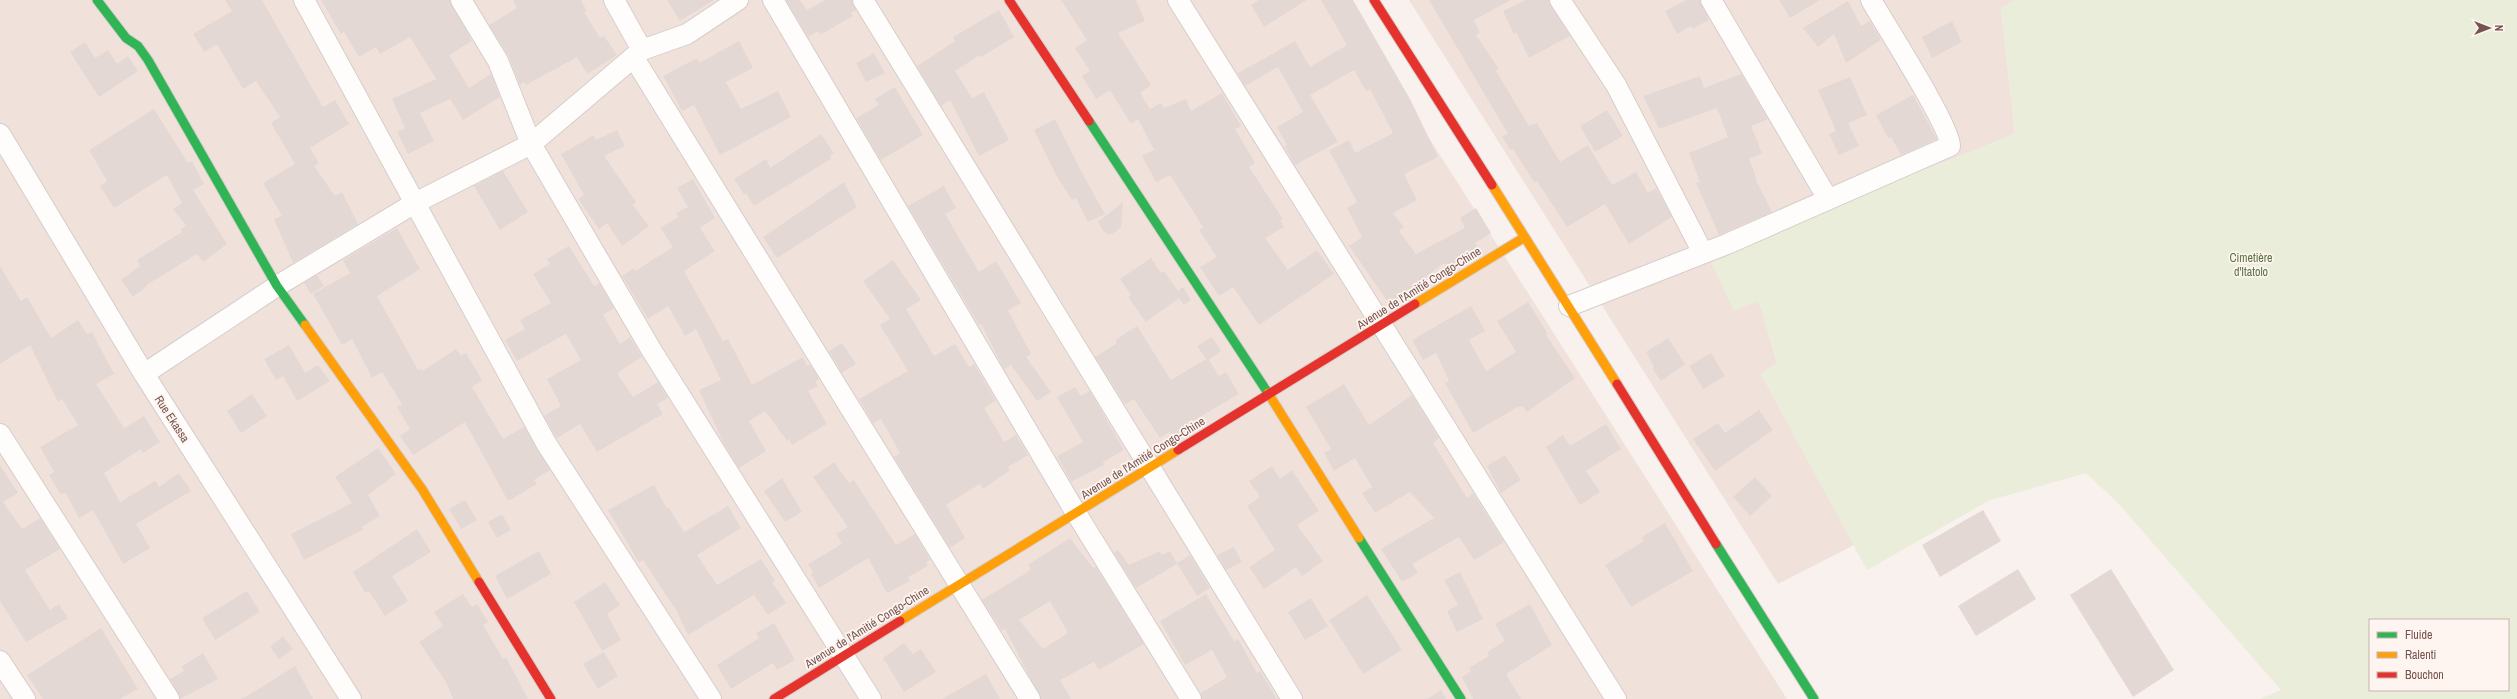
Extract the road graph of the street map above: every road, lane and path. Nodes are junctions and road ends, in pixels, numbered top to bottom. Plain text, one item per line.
1 (97, 0) edge
2 (304, 0) edge
3 (461, 0) edge
4 (614, 0) edge
5 (738, 0) edge
6 (773, 0) edge
7 (863, 0) edge
8 (1009, 0) edge
9 (1178, 0) edge
10 (1374, 0) edge
11 (1560, 0) edge
12 (1711, 0) edge
13 (1871, 0) edge
14 (638, 54) junction
15 (0, 134) edge
16 (531, 144) junction
17 (1828, 199) junction
18 (414, 203) junction
19 (1525, 237) junction
20 (1703, 253) junction
21 (277, 286) junction
22 (1569, 306) junction
23 (1383, 324) junction
24 (144, 374) junction
25 (1269, 395) junction
26 (0, 434) edge
27 (1149, 468) junction
28 (1076, 513) junction
29 (958, 586) junction
30 (844, 656) junction
31 (0, 661) edge
32 (25, 699) edge
33 (169, 699) edge
34 (351, 699) edge
35 (551, 699) edge
36 (711, 699) edge
37 (774, 699) edge
38 (871, 699) edge
39 (1030, 699) edge
40 (1191, 699) edge
41 (1292, 699) edge
42 (1461, 699) edge
43 (1616, 699) edge
44 (1814, 699) edge

1 - 21 main road
2 - 18 street
3 - 16 street
4 - 14 street
5 - 14 street
6 - 28 street
7 - 27 street
8 - 25 main road
9 - 23 street
10 - 19 main road
11 - 20 street
12 - 17 street
13 - 17 street
14 - 16 street
14 - 29 street
15 - 24 street, Rue Ekassa
16 - 18 street
16 - 30 street
17 - 20 street
18 - 21 street
18 - 36 street
19 - 22 main road
19 - 23 main road, Avenue de l'Amitié Congo-Chine
20 - 22 street
21 - 24 street
21 - 35 main road
22 - 44 main road
23 - 25 main road, Avenue de l'Amitié Congo-Chine
23 - 43 street
24 - 34 street, Rue Ekassa
25 - 27 main road, Avenue de l'Amitié Congo-Chine
25 - 42 main road
26 - 33 street
27 - 28 main road, Avenue de l'Amitié Congo-Chine
27 - 41 street
28 - 29 main road, Avenue de l'Amitié Congo-Chine
28 - 40 street
29 - 30 main road, Avenue de l'Amitié Congo-Chine
29 - 39 street
30 - 37 main road, Avenue de l'Amitié Congo-Chine
30 - 38 street
31 - 32 street

